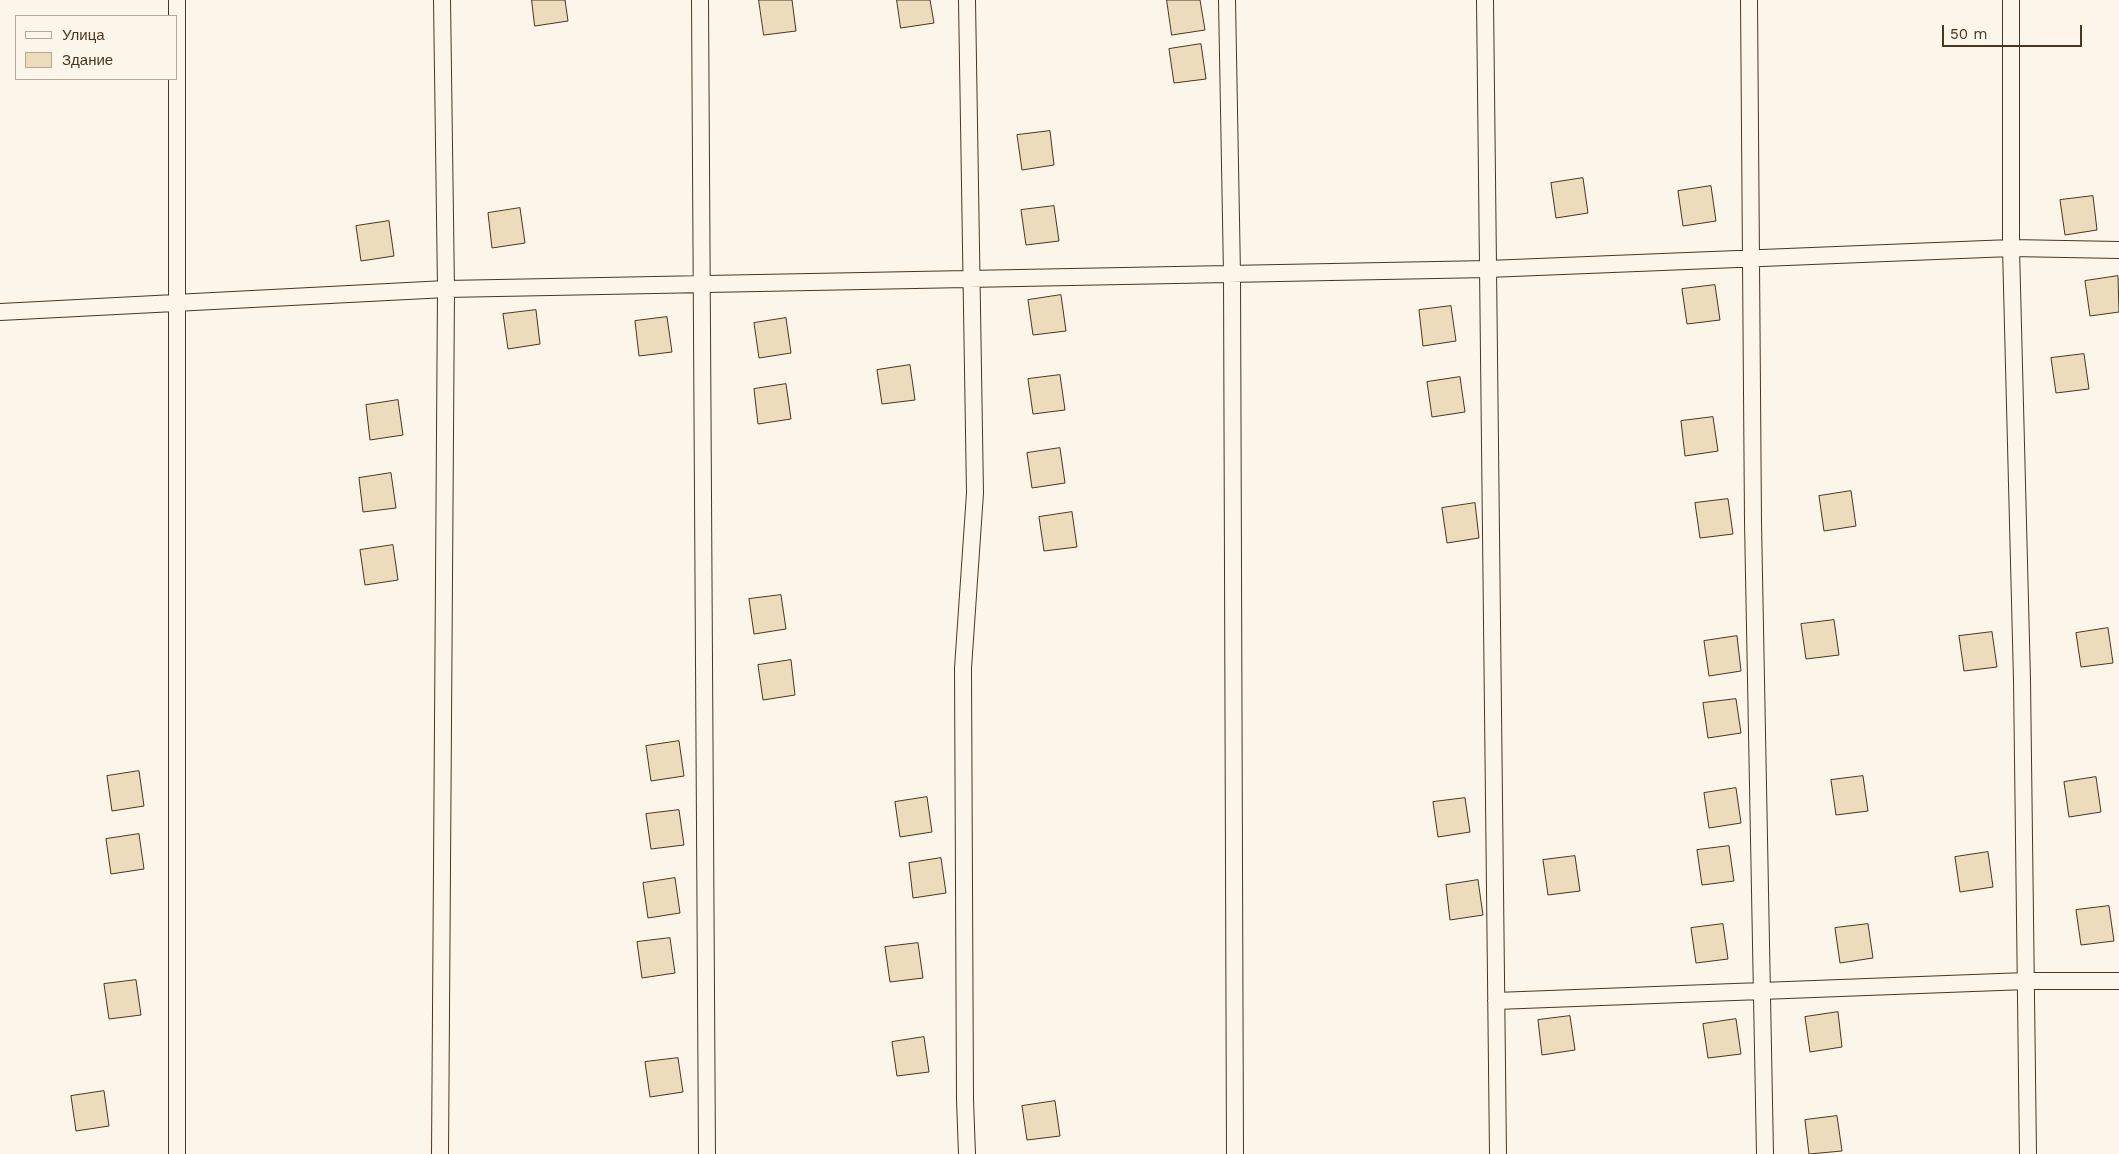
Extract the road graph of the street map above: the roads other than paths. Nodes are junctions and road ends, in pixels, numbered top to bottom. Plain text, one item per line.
1 (177, 0) edge
2 (442, 0) edge
3 (700, 0) edge
4 (966, 0) edge
5 (1227, 0) edge
6 (1486, 0) edge
7 (1748, 0) edge
8 (2012, 0) edge
9 (177, 15) edge
10 (177, 80) edge
11 (2011, 248) junction
12 (2119, 250) edge
13 (1750, 258) junction
14 (1488, 269) junction
15 (1232, 274) junction
16 (972, 278) junction
17 (703, 283) junction
18 (446, 289) junction
19 (176, 301) junction
20 (0, 312) edge
21 (2119, 981) edge
22 (2026, 982) junction
23 (1763, 992) junction
24 (1496, 1001) junction
25 (177, 1154) edge
26 (440, 1154) edge
27 (707, 1154) edge
28 (967, 1154) edge
29 (1235, 1154) edge
30 (1498, 1154) edge
31 (1765, 1154) edge
32 (2028, 1154) edge

1 - 9 street
2 - 18 street
3 - 17 street
4 - 16 street
5 - 15 street
6 - 14 street
7 - 13 street
8 - 11 street
10 - 19 street
11 - 12 street
11 - 13 street
11 - 22 street
13 - 14 street
13 - 23 street
14 - 15 street
14 - 24 street
15 - 16 street
15 - 29 street
16 - 17 street
16 - 28 street
17 - 18 street
17 - 27 street
18 - 19 street
18 - 26 street
19 - 20 street
19 - 25 street
21 - 22 street
22 - 23 street
22 - 32 street
23 - 24 street
23 - 31 street
24 - 30 street

